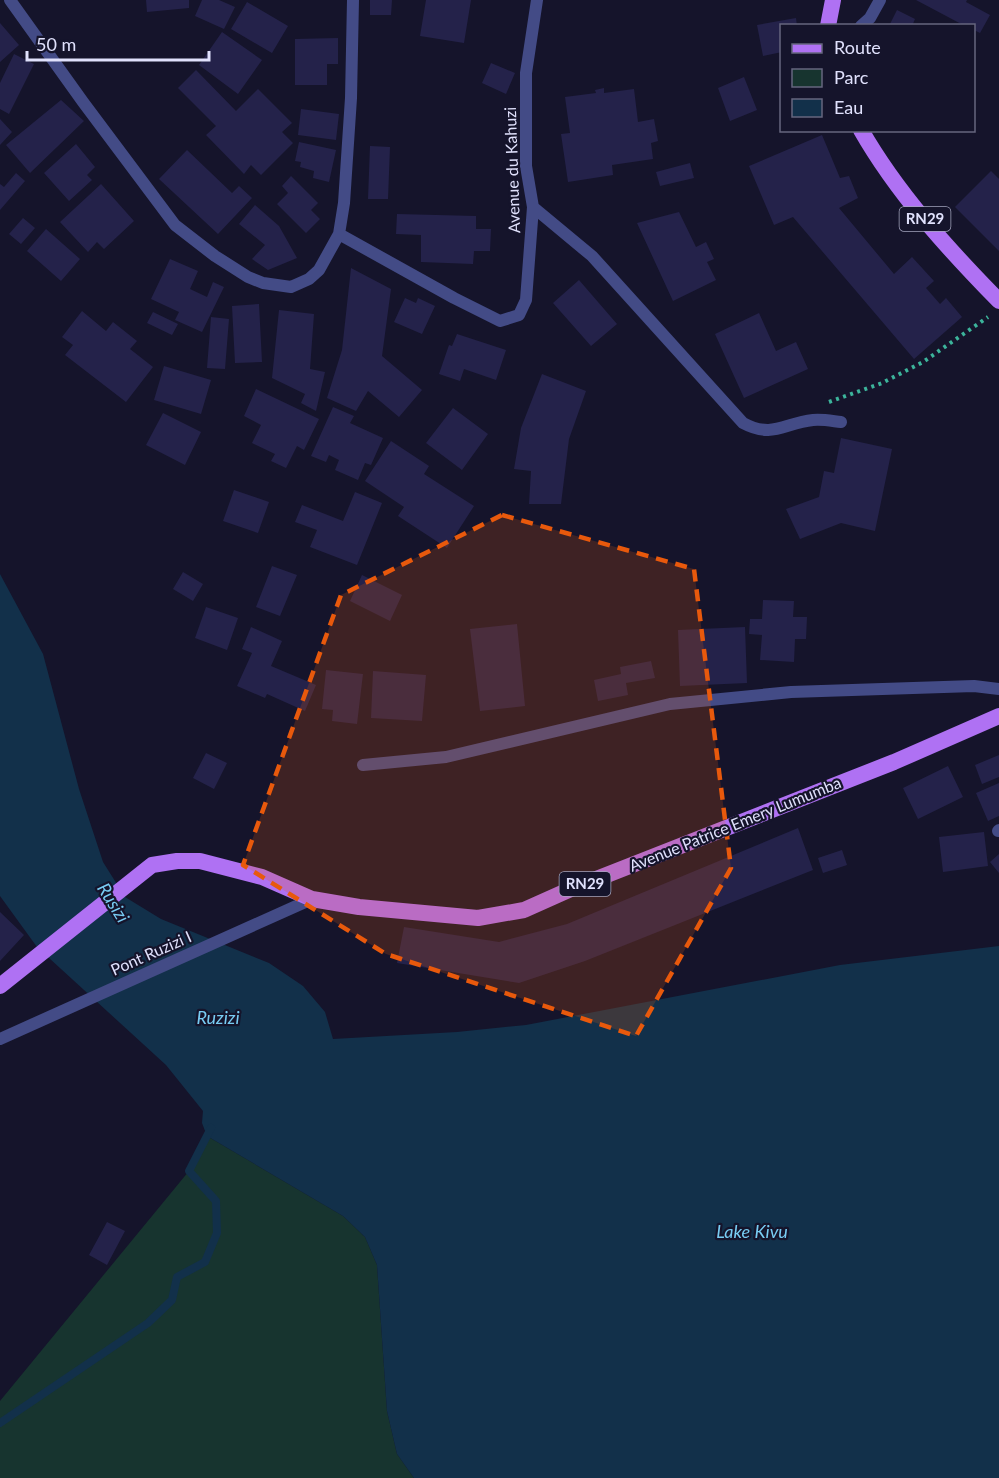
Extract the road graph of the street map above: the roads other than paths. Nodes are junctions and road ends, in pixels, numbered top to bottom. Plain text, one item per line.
1 (10, 0) edge
2 (353, 0) edge
3 (537, 0) edge
4 (833, 0) edge
5 (880, 0) edge
6 (828, 24) edge
7 (863, 24) edge
8 (862, 132) edge
9 (533, 207) junction
10 (339, 234) junction
11 (999, 301) edge
12 (842, 422) dead end
13 (999, 689) edge
14 (999, 716) edge
15 (363, 765) dead end
16 (312, 899) junction
17 (0, 986) edge
18 (1, 1038) edge

1 - 10 street
2 - 10 street
3 - 9 street, Avenue du Kahuzi
4 - 6 main road
5 - 7 street
8 - 11 main road, RN29
9 - 10 street, Avenue du Kahuzi
9 - 12 street
13 - 15 street
14 - 16 main road, Avenue Patrice Emery Lumumba / RN29
16 - 17 main road, Avenue Patrice Emery Lumumba / RN29
16 - 18 street, Pont Ruzizi I

